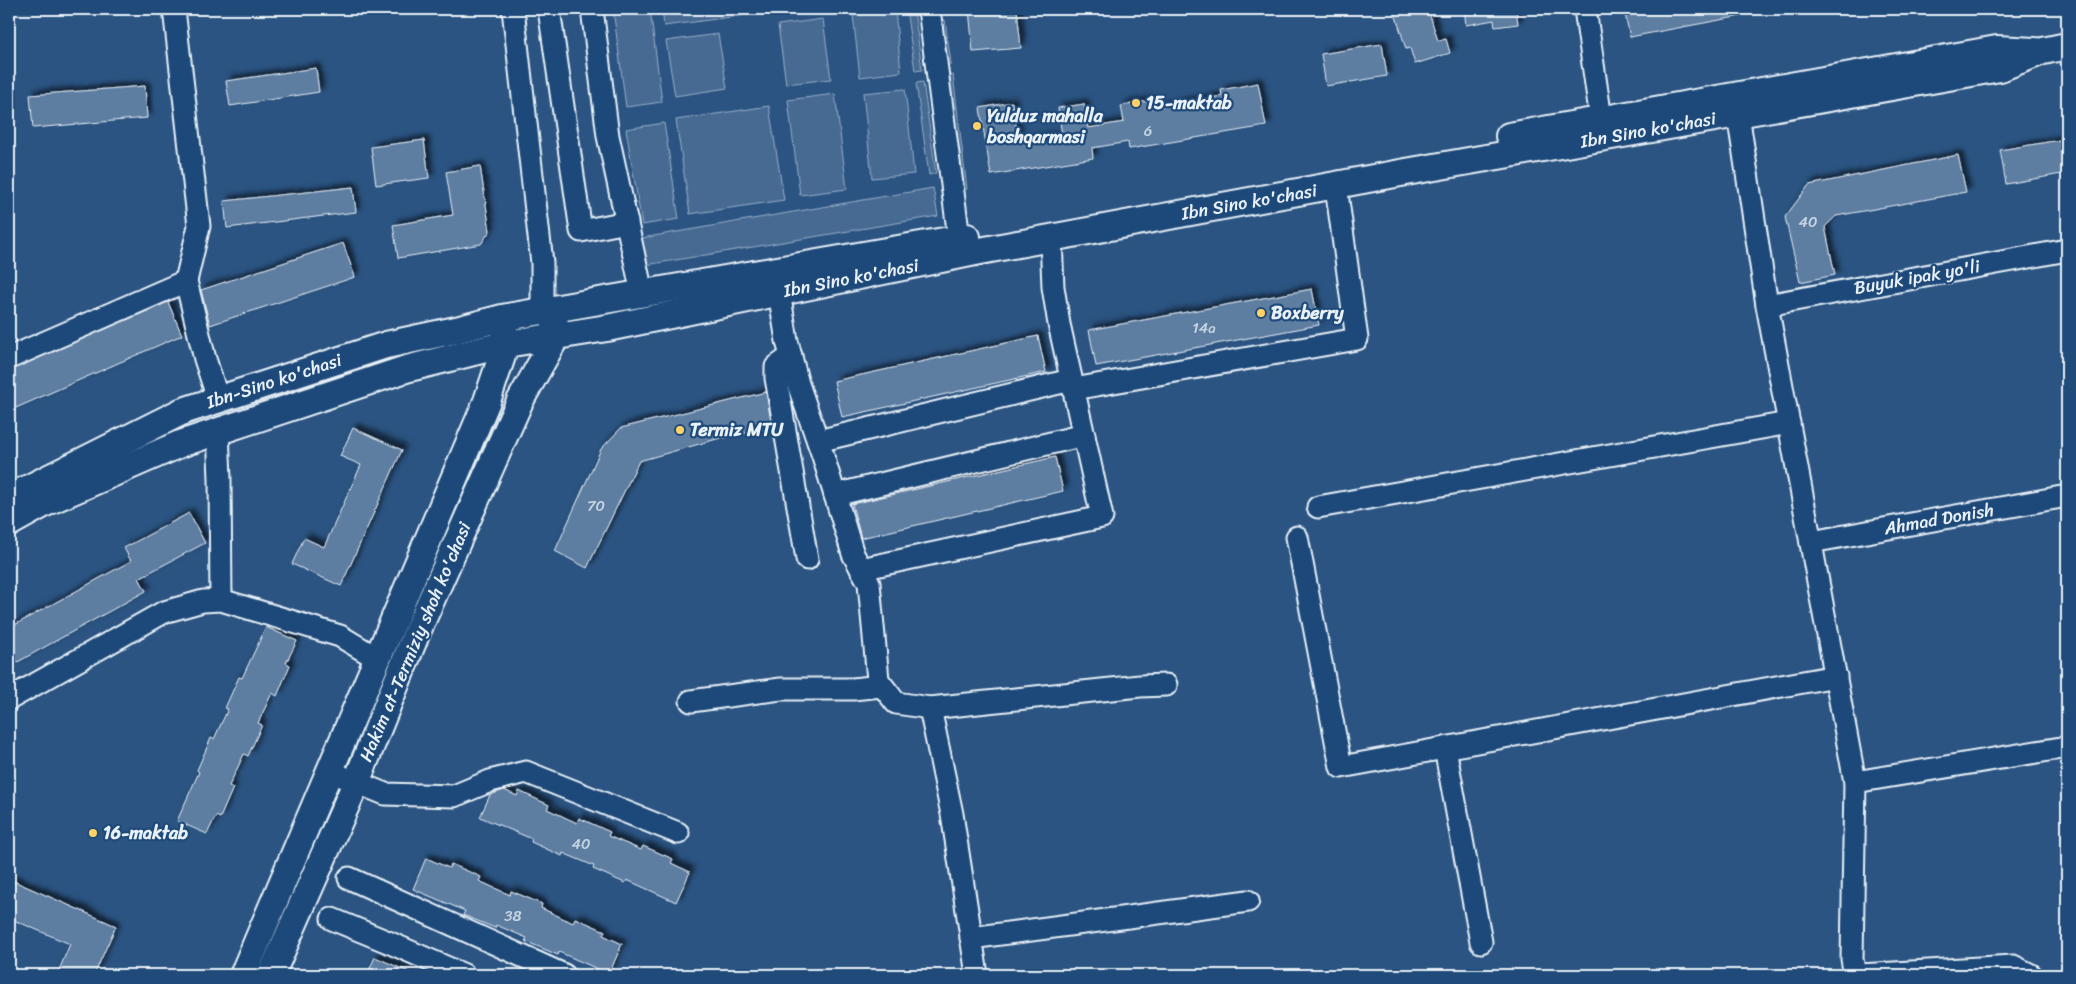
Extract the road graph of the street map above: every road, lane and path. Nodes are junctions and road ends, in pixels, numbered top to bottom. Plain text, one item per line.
1 (174, 9) edge
2 (512, 9) edge
3 (549, 9) edge
4 (592, 9) edge
5 (929, 9) edge
6 (1585, 9) edge
7 (2055, 49) edge
8 (1738, 114) junction
9 (1601, 119) junction
10 (1336, 186) junction
11 (627, 222) junction
12 (960, 238) junction
13 (1051, 238) junction
14 (2067, 250) edge
15 (186, 281) junction
16 (779, 292) junction
17 (642, 293) junction
18 (1767, 305) junction
19 (548, 311) junction
20 (502, 318) junction
21 (556, 337) junction
22 (506, 344) junction
23 (791, 356) junction
24 (455, 357) junction
25 (9, 358) edge
26 (1073, 384) junction
27 (491, 388) junction
28 (218, 399) junction
29 (1789, 423) junction
30 (218, 431) junction
31 (1084, 434) junction
32 (818, 441) junction
33 (835, 495) junction
34 (2067, 496) edge
35 (9, 498) edge
36 (1318, 507) dead end
37 (9, 523) edge
38 (1297, 537) dead end
39 (1811, 542) junction
40 (807, 559) dead end
41 (861, 569) junction
42 (221, 600) junction
43 (378, 659) junction
44 (1836, 676) junction
45 (1166, 685) dead end
46 (881, 686) junction
47 (9, 699) edge
48 (691, 701) dead end
49 (930, 708) junction
50 (2067, 747) edge
51 (1445, 748) junction
52 (331, 772) junction
53 (1855, 782) junction
54 (356, 783) junction
55 (678, 833) dead end
56 (349, 878) dead end
57 (1248, 901) dead end
58 (332, 919) dead end
59 (971, 938) junction
60 (1481, 942) dead end
61 (243, 975) edge
62 (272, 975) edge
63 (464, 975) edge
64 (564, 975) edge
65 (977, 975) edge
66 (1855, 975) edge
67 (1860, 975) edge
68 (2031, 975) edge

1 - 15 street
2 - 19 street
3 - 11 street
4 - 11 street
5 - 12 street
6 - 9 street
7 - 8 main road, Ibn Sino ko'chasi
7 - 9 main road, Ibn Sino ko'chasi
8 - 10 main road, Ibn Sino ko'chasi
8 - 18 street
9 - 12 main road, Ibn Sino ko'chasi
10 - 13 main road, Ibn Sino ko'chasi
10 - 26 street
11 - 17 street
12 - 17 main road, Ibn Sino ko'chasi
13 - 16 main road, Ibn Sino ko'chasi
13 - 26 street
14 - 18 street, Buyuk ipak yo'li
15 - 25 street
15 - 28 street
16 - 21 main road, Ibn Sino ko'chasi
16 - 23 street
17 - 19 main road, Ibn Sino ko'chasi
18 - 29 street
19 - 20 main road, Ibn-Sino ko'chasi
19 - 21 main road
20 - 22 main road, Hakim at-Termiziy shoh ko'chasi
20 - 28 main road, Ibn-Sino ko'chasi
21 - 22 main road, Ibn Sino ko'chasi
21 - 54 main road, Hakim at-Termiziy shoh ko'chasi
22 - 24 main road, Ibn Sino ko'chasi
22 - 27 main road, Hakim at-Termiziy shoh ko'chasi
23 - 32 street
23 - 40 street
24 - 27 main road
24 - 30 main road, Ibn-Sino ko'chasi
26 - 31 street
26 - 32 street
27 - 43 main road, Hakim at-Termiziy shoh ko'chasi
28 - 35 main road, Ibn-Sino ko'chasi
29 - 36 street
29 - 39 street
30 - 37 main road, Ibn-Sino ko'chasi
30 - 42 street
31 - 33 street
31 - 41 street
32 - 33 street
33 - 41 street
34 - 39 street, Ahmad Donish
38 - 51 street
39 - 44 street
41 - 46 street
42 - 43 street
42 - 47 street
43 - 52 main road, Hakim at-Termiziy shoh ko'chasi
44 - 51 street
44 - 53 street
45 - 49 street
46 - 48 street
46 - 49 street
49 - 59 street
50 - 53 street
51 - 60 street
52 - 54 street
52 - 61 main road, Hakim at-Termiziy shoh ko'chasi
53 - 66 street
54 - 55 street
54 - 62 main road, Hakim at-Termiziy shoh ko'chasi
56 - 64 street
57 - 59 street
58 - 63 street
59 - 65 street
67 - 68 street

